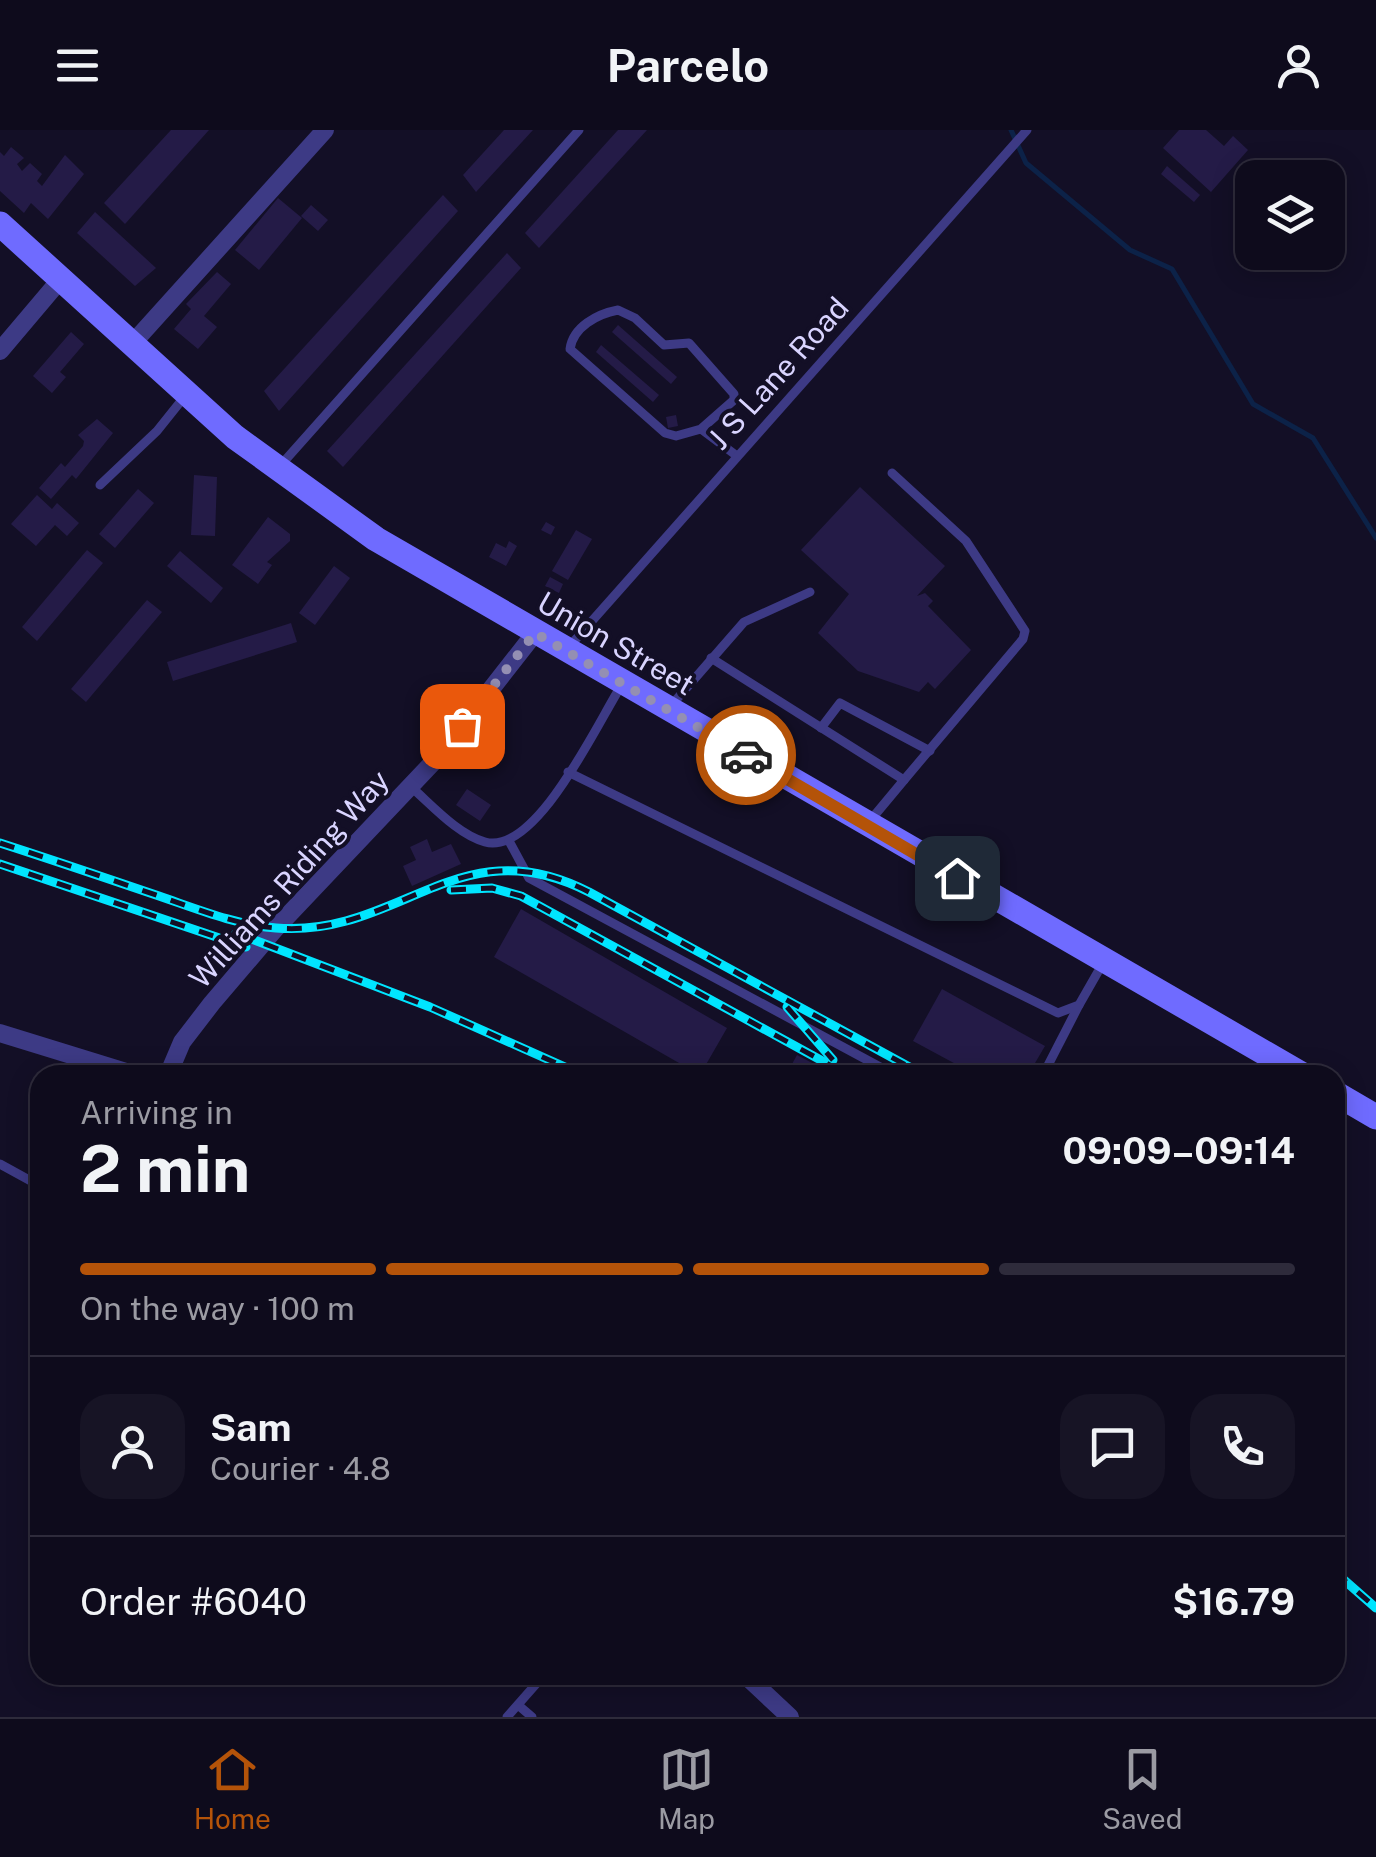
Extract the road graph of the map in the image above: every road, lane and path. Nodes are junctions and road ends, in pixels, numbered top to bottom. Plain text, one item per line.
1 (325, 130) edge
2 (579, 130) edge
3 (1027, 130) edge
4 (0, 224) edge
5 (60, 280) junction
6 (132, 344) junction
7 (0, 351) edge
8 (186, 394) junction
9 (702, 429) junction
10 (737, 456) junction
11 (278, 468) junction
12 (892, 473) dead end
13 (100, 485) dead end
14 (810, 592) dead end
15 (535, 633) junction
16 (566, 650) junction
17 (711, 658) junction
18 (622, 683) junction
19 (667, 710) junction
20 (821, 728) junction
21 (930, 750) junction
22 (568, 772) junction
23 (904, 780) junction
24 (410, 786) junction
25 (866, 826) junction
26 (510, 841) junction
27 (1104, 961) junction
28 (1079, 1006) junction
29 (0, 1033) edge
30 (104, 1065) edge
31 (172, 1065) edge
32 (876, 1065) edge
33 (1048, 1065) edge
34 (1286, 1065) edge
35 (1345, 1099) edge
36 (1376, 1117) edge
37 (0, 1164) edge
38 (30, 1180) edge
39 (535, 1685) edge
40 (756, 1685) edge
41 (518, 1705) junction
42 (507, 1717) edge
43 (532, 1717) edge
44 (790, 1717) edge

1 - 6 street
2 - 11 lane
3 - 10 lane, J S Lane Road
4 - 5 main road, Union Street
5 - 6 main road, Union Street
5 - 7 street
6 - 8 main road, Union Street
8 - 11 main road, Union Street
8 - 13 lane
9 - 9 lane
9 - 10 lane
10 - 16 lane, J S Lane Road
11 - 15 main road, Union Street
12 - 21 lane
14 - 17 lane
15 - 16 main road, Union Street
15 - 24 street, Williams Riding Way
16 - 18 main road, Union Street
17 - 19 lane
17 - 20 lane
18 - 19 main road, Union Street
18 - 22 lane
19 - 25 main road, Union Street
20 - 21 lane
20 - 23 lane
21 - 23 lane
22 - 26 lane
22 - 28 lane
23 - 25 lane
24 - 26 lane
24 - 31 street, Williams Riding Way
25 - 27 main road, Union Street
26 - 32 lane
27 - 28 lane
27 - 34 main road, Union Street
28 - 33 lane
29 - 30 street
35 - 36 main road
37 - 38 lane
39 - 41 lane
40 - 44 street
41 - 42 lane
41 - 43 lane

